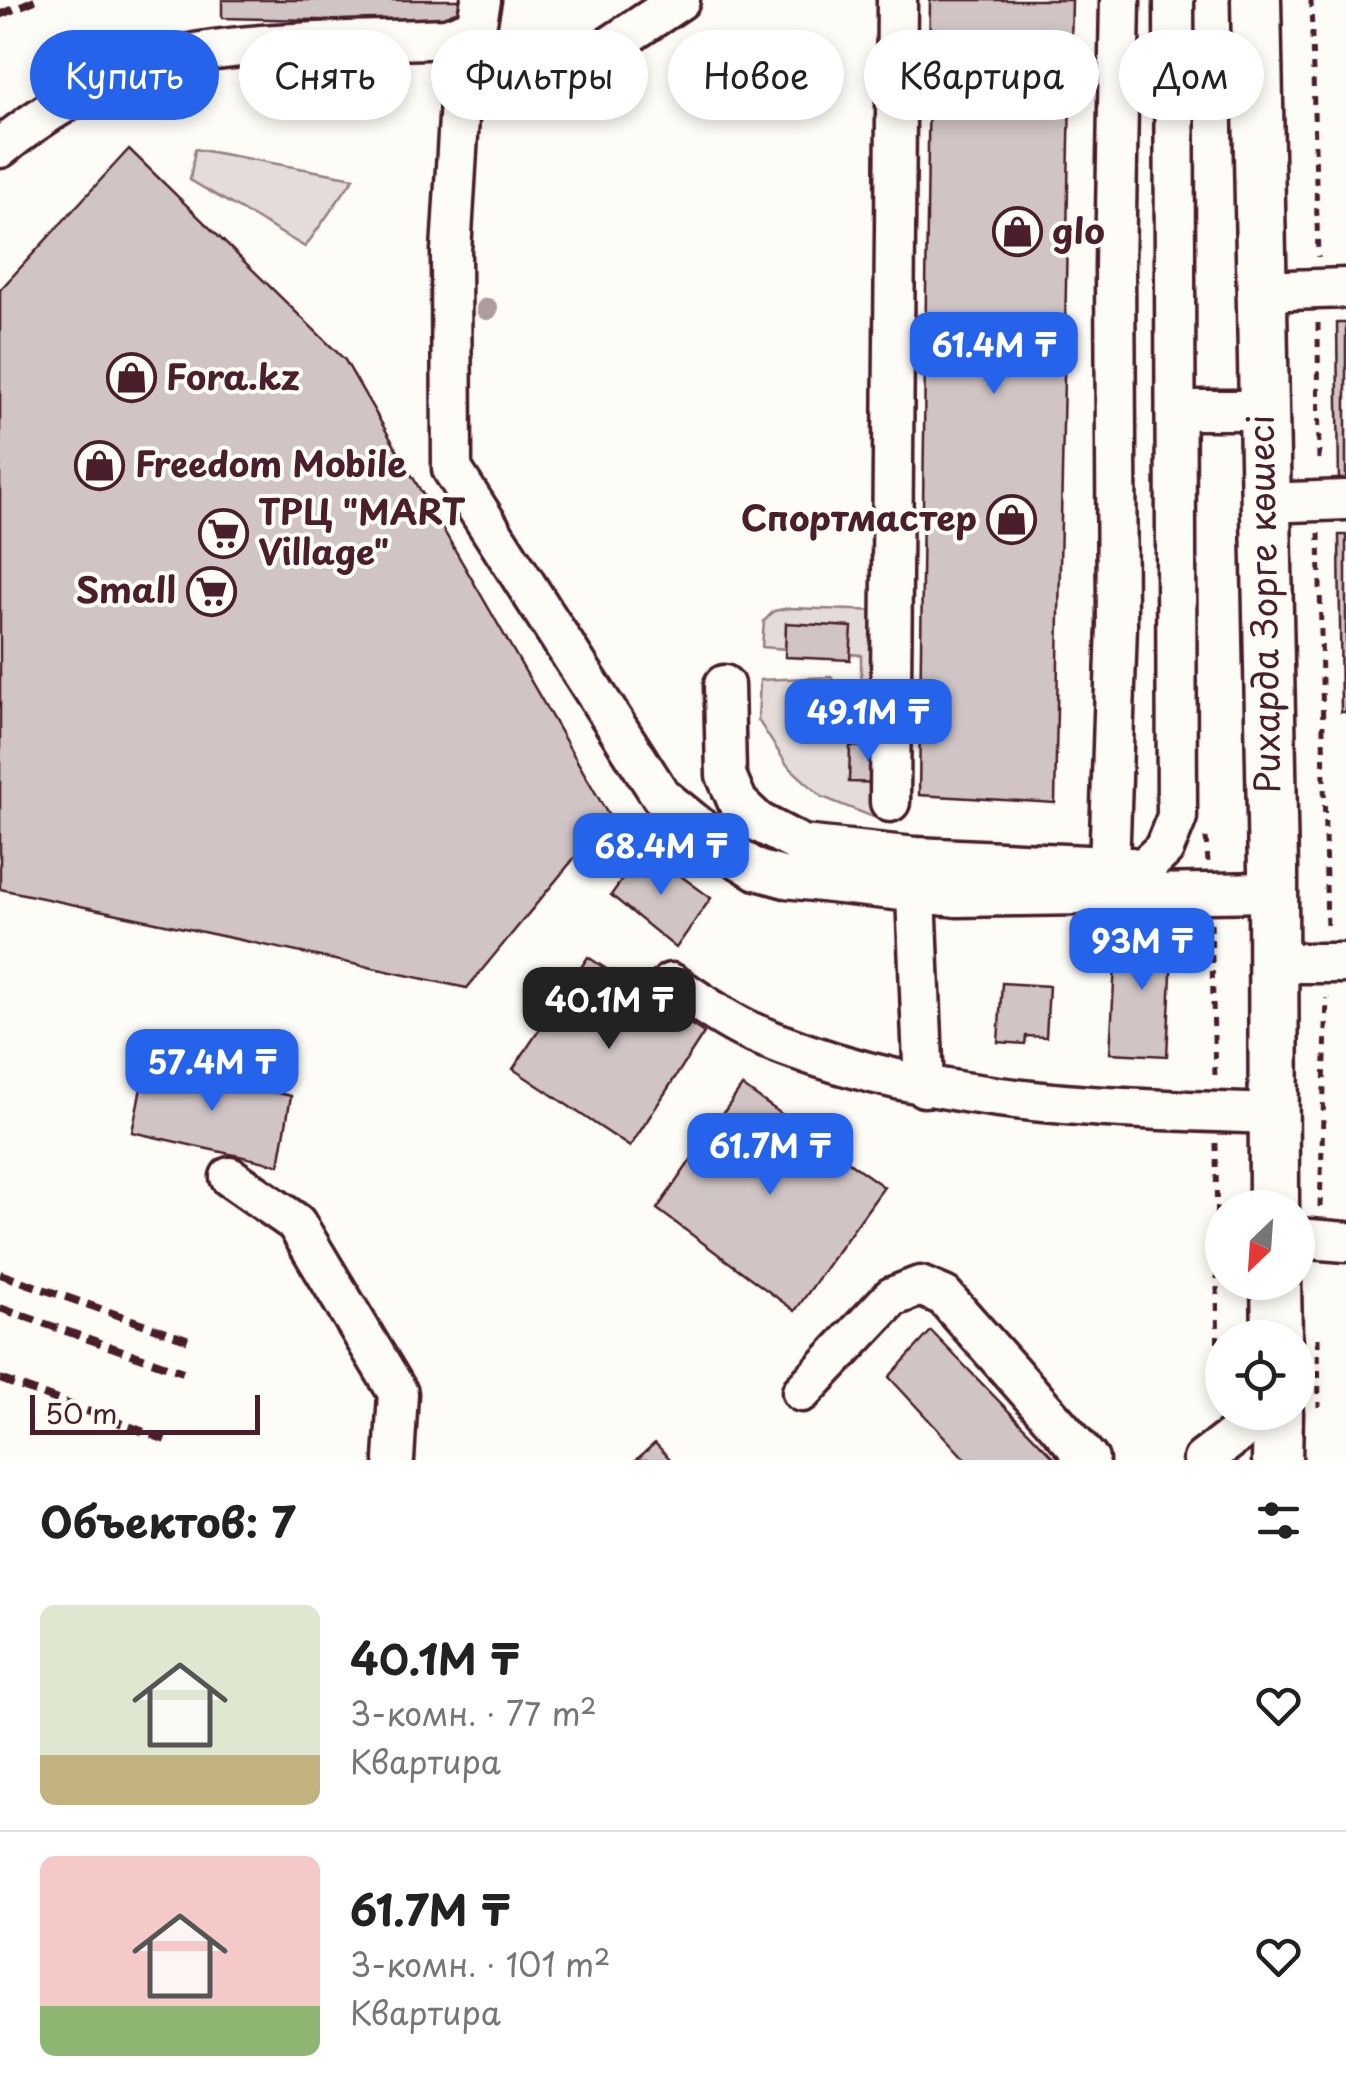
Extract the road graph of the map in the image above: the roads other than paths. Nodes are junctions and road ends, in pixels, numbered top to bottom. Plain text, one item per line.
1 (482, 0) edge
2 (680, 0) edge
3 (897, 0) edge
4 (1120, 0) edge
5 (1174, 0) edge
6 (1256, 0) edge
7 (0, 148) edge
8 (1332, 289) edge
9 (1260, 291) junction
10 (1115, 376) junction
11 (1178, 395) junction
12 (1261, 410) junction
13 (1332, 500) edge
14 (1263, 503) junction
15 (724, 685) dead end
16 (890, 802) dead end
17 (1139, 861) junction
18 (914, 875) junction
19 (1272, 880) junction
20 (1272, 963) junction
21 (1337, 963) edge
22 (671, 983) dead end
23 (924, 1087) junction
24 (1273, 1114) junction
25 (230, 1176) dead end
26 (1274, 1190) edge
27 (802, 1392) dead end
28 (1242, 1430) edge
29 (1292, 1430) edge
30 (394, 1460) edge
31 (1090, 1460) edge
32 (1203, 1460) edge
33 (1277, 1460) edge

1 - 7 street
2 - 18 street
3 - 16 street
4 - 10 street
5 - 11 street
6 - 9 main road, Рихарда Зорге көшесі
8 - 9 street
9 - 12 main road, Рихарда Зорге көшесі
10 - 11 street
10 - 17 street
11 - 12 street
11 - 17 street
12 - 14 main road, Рихарда Зорге көшесі
13 - 14 street
14 - 19 main road, Рихарда Зорге көшесі
15 - 18 street
17 - 18 street
17 - 19 street
18 - 19 street
18 - 23 street
19 - 20 main road, Рихарда Зорге көшесі
20 - 21 street
20 - 24 main road, Рихарда Зорге көшесі
22 - 23 street
23 - 24 street
24 - 26 main road, Рихарда Зорге көшесі
25 - 30 street
27 - 31 street
28 - 32 street
29 - 33 main road

